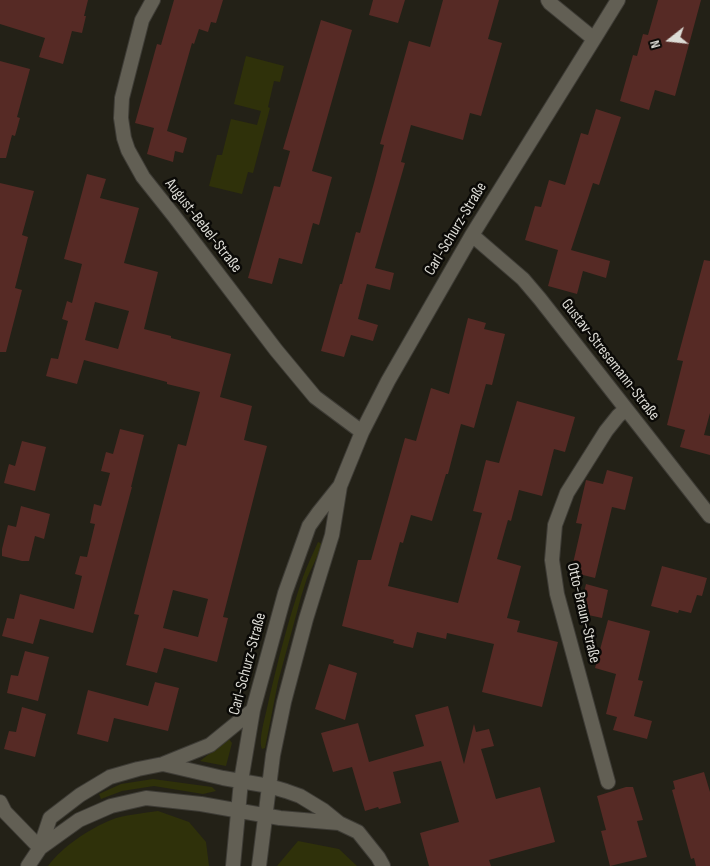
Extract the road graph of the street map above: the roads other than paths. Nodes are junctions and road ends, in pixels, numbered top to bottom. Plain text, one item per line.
1 (153, 0) edge
2 (548, 0) edge
3 (618, 0) edge
4 (594, 39) junction
5 (472, 234) junction
6 (626, 409) junction
7 (362, 432) junction
8 (340, 486) junction
9 (710, 516) edge
10 (253, 710) junction
11 (163, 764) junction
12 (241, 781) junction
13 (608, 782) dead end
14 (269, 786) junction
15 (0, 802) edge
16 (238, 811) junction
17 (265, 816) junction
18 (339, 823) junction
19 (40, 848) junction
20 (28, 866) edge
21 (233, 866) edge
22 (259, 866) edge
23 (383, 866) edge

1 - 7 street, August-Bebel-Straße
2 - 4 street
3 - 4 street, Carl-Schurz-Straße
4 - 5 street, Carl-Schurz-Straße
5 - 6 street, Gustav-Stresemann-Straße
5 - 7 street, Carl-Schurz-Straße
6 - 9 street, Gustav-Stresemann-Straße
6 - 13 street, Otto-Braun-Straße
7 - 8 street, Carl-Schurz-Straße
8 - 10 street, Carl-Schurz-Straße
8 - 14 street, Carl-Schurz-Straße
10 - 11 street
10 - 12 street, Carl-Schurz-Straße
11 - 12 street
11 - 19 street
12 - 14 street
12 - 16 street, Carl-Schurz-Straße
14 - 17 street, Carl-Schurz-Straße
14 - 18 street
15 - 19 street
16 - 17 street
16 - 19 street
16 - 21 street, Carl-Schurz-Straße
17 - 18 street
17 - 22 street, Carl-Schurz-Straße
18 - 23 street
19 - 20 street

